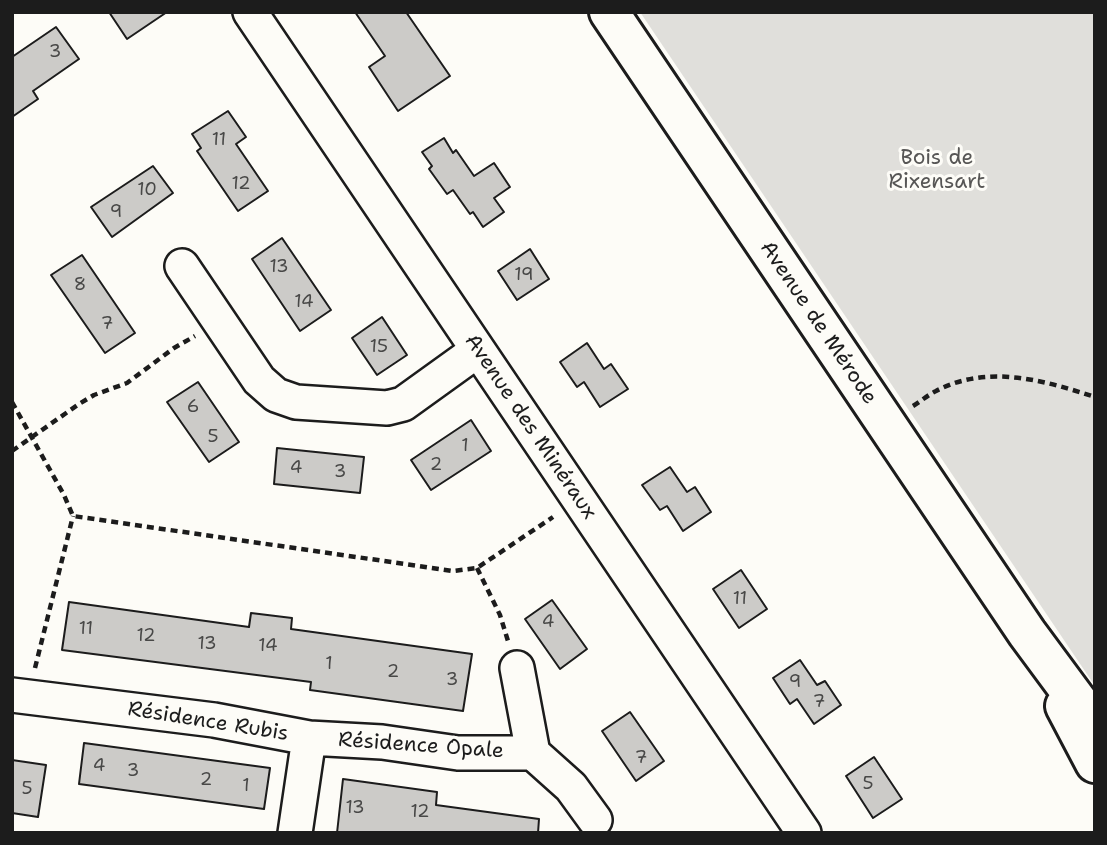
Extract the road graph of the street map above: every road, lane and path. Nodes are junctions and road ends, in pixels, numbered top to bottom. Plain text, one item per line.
1 (609, 12) edge
2 (254, 15) edge
3 (182, 267) dead end
4 (220, 322) junction
5 (478, 350) junction
6 (1095, 397) edge
7 (12, 402) edge
8 (886, 424) junction
9 (30, 437) junction
10 (12, 451) edge
11 (580, 499) junction
12 (73, 516) junction
13 (477, 568) junction
14 (1027, 633) junction
15 (517, 668) joint
16 (20, 696) edge
17 (1095, 725) edge
18 (309, 738) junction
19 (533, 753) junction
20 (1095, 763) edge
21 (595, 820) dead end
22 (295, 833) edge
23 (804, 833) edge

1 - 8 street, Avenue de Mérode
2 - 5 street, Avenue des Minéraux
3 - 4 street
4 - 5 street
4 - 9 path
5 - 11 street, Avenue des Minéraux
6 - 8 path
7 - 9 path
8 - 14 street, Avenue de Mérode
9 - 10 path
9 - 12 path
11 - 13 path
11 - 23 street, Avenue des Minéraux
12 - 13 path
12 - 16 path
13 - 15 path
14 - 17 street, Avenue de Mérode
14 - 20 street, Avenue de Mérode
15 - 19 street, Résidence Opale
16 - 18 street, Résidence Rubis
18 - 19 street, Résidence Opale
18 - 22 street, Résidence Rubis
19 - 21 street, Résidence Opale

